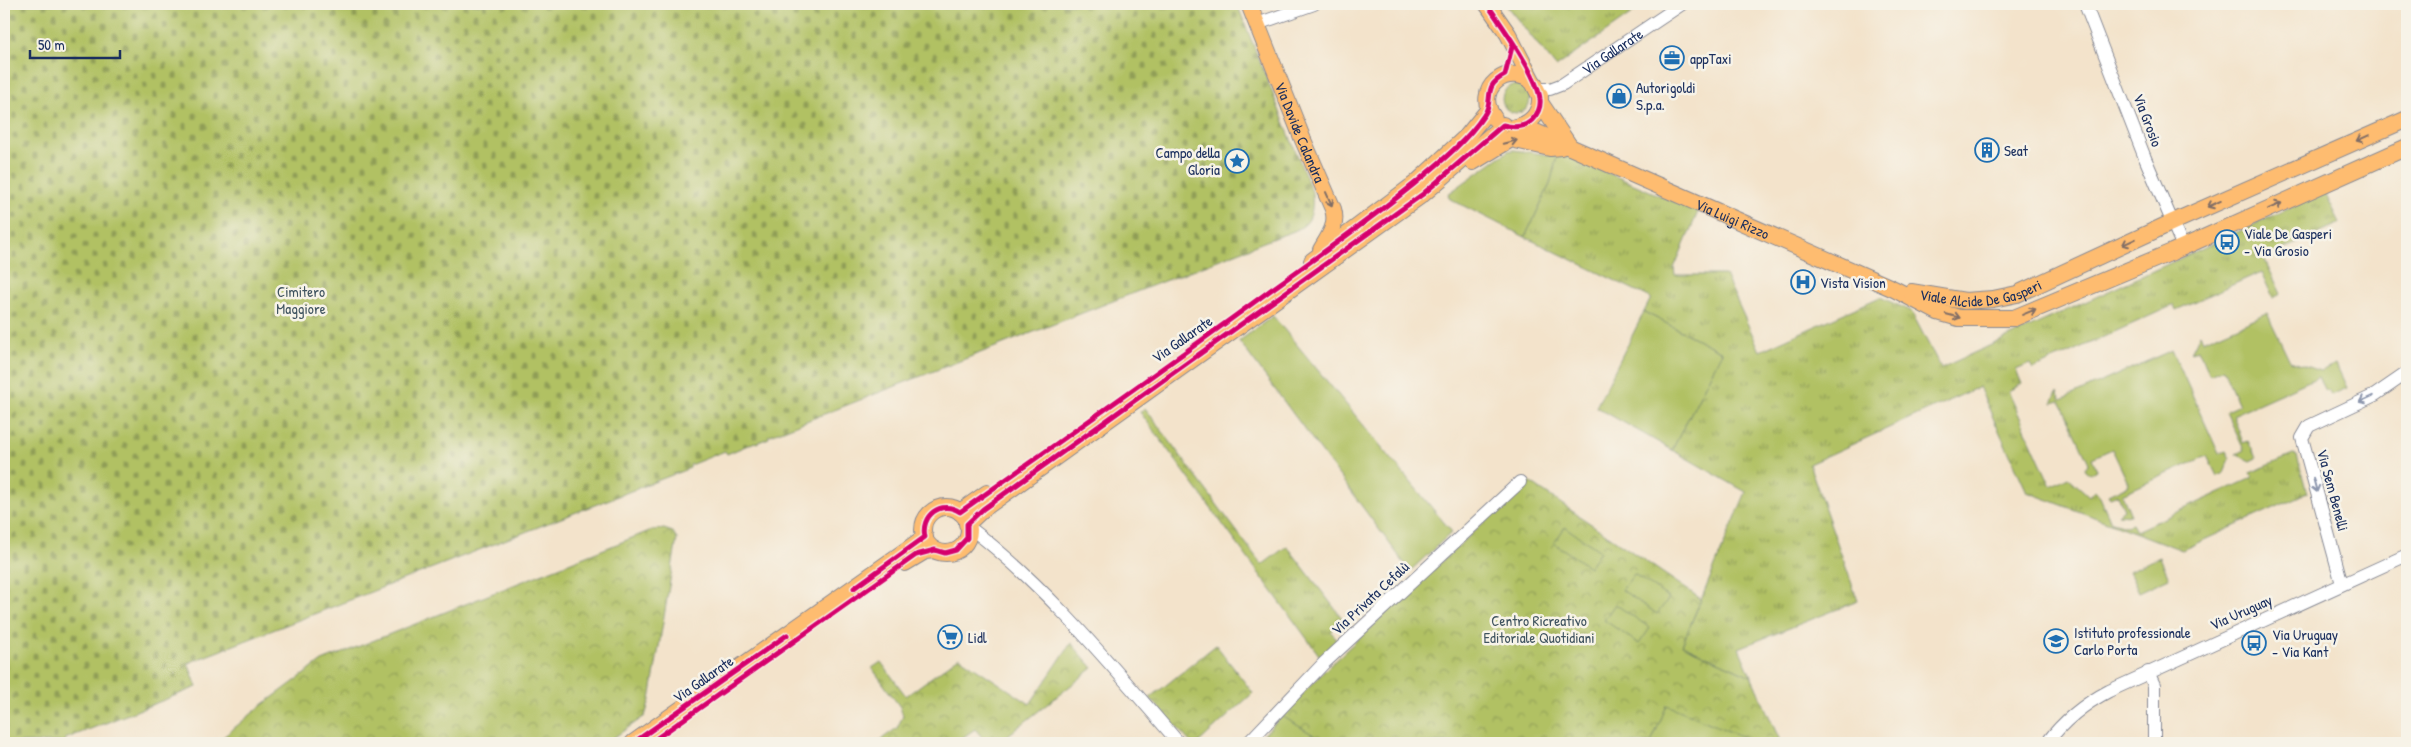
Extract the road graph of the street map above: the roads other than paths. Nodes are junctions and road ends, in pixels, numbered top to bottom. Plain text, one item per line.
1 (1249, 4) edge
2 (1314, 4) edge
3 (1487, 4) edge
4 (1682, 4) edge
5 (2085, 4) edge
6 (1257, 24) junction
7 (1512, 42) junction
8 (1505, 75) junction
9 (1538, 92) junction
10 (1488, 109) junction
11 (2407, 119) edge
12 (1503, 125) junction
13 (1522, 126) junction
14 (1570, 147) junction
15 (2407, 147) edge
16 (1423, 194) junction
17 (2173, 222) junction
18 (2183, 247) junction
19 (1318, 256) junction
20 (1894, 289) junction
21 (2407, 373) edge
22 (1520, 482) dead end
23 (965, 521) junction
24 (930, 543) junction
25 (2407, 555) edge
26 (2342, 584) junction
27 (2148, 672) junction
28 (633, 743) edge
29 (650, 743) edge
30 (1179, 743) edge
31 (1248, 743) edge
32 (2047, 743) edge
33 (2154, 743) edge

1 - 6 main road, Via Davide Calandra
2 - 6 street
3 - 7 main road
4 - 9 street, Via Gallarate
5 - 17 street, Via Grosio
6 -> 19 main road, Via Davide Calandra
7 - 8 main road
7 - 9 main road
8 - 9 main road
8 - 10 main road, Via Gallarate
9 - 13 main road
9 - 14 main road
10 - 12 main road
10 - 19 main road, Via Gallarate
11 -> 17 main road, Viale Alcide De Gasperi
12 - 13 main road
12 - 16 main road, Via Gallarate
13 - 14 main road, Via Luigi Rizzo
16 -> 14 main road
14 - 20 main road, Via Luigi Rizzo
18 -> 15 main road, Viale Alcide De Gasperi
16 - 23 main road, Via Gallarate
17 - 18 street, Via Grosio
17 -> 20 main road, Viale Alcide De Gasperi
20 -> 18 main road, Viale Alcide De Gasperi
19 - 23 main road, Via Gallarate
21 -> 26 street, Via Sem Benelli
22 - 31 street, Via Privata Cefalù
23 - 24 main road, Via Gallarate
23 - 24 main road
23 - 30 street
24 - 28 main road, Via Gallarate
24 - 29 main road, Via Gallarate
25 - 26 street, Via Uruguay
26 - 27 street, Via Uruguay
27 - 32 street, Via Uruguay
27 - 33 street

